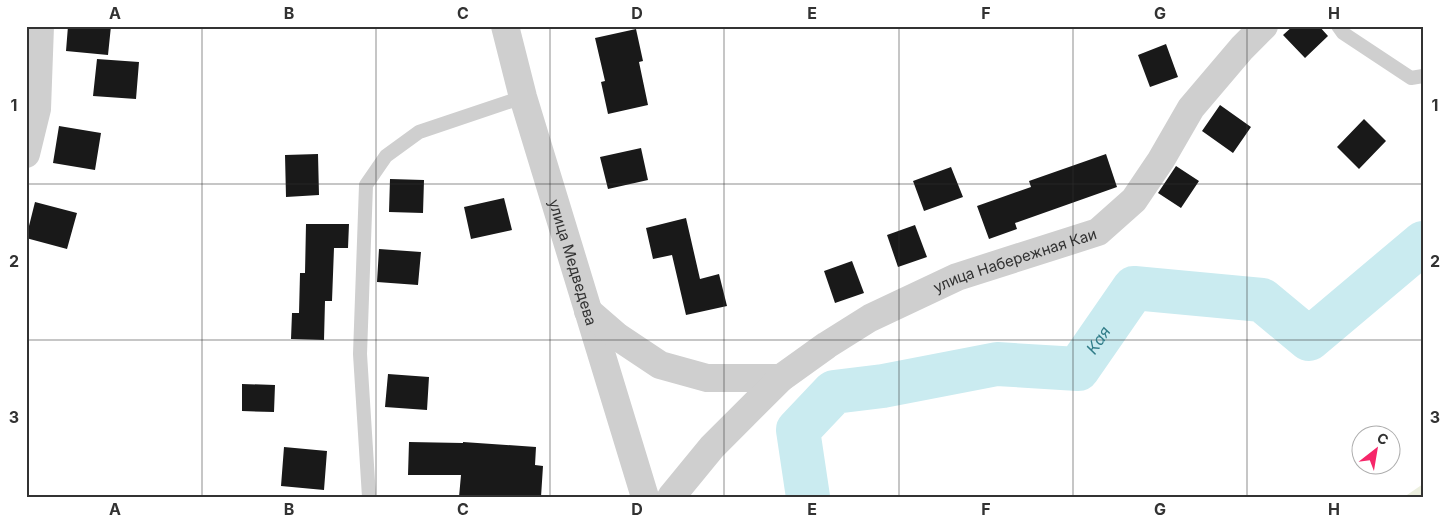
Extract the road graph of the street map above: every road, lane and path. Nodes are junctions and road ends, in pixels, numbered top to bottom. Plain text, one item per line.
1 (40, 26) edge
2 (505, 26) edge
3 (1264, 26) edge
4 (1338, 26) edge
5 (1423, 76) edge
6 (523, 97) junction
7 (26, 154) edge
8 (588, 311) junction
9 (781, 378) junction
10 (370, 497) edge
11 (645, 497) edge
12 (671, 497) edge

1 - 7 street
2 - 6 street, улица Медведева
3 - 9 street, улица Набережная Каи
4 - 5 lane
6 - 8 street, улица Медведева
6 - 10 lane
8 - 9 street
8 - 11 street, улица Медведева
9 - 12 street, улица Набережная Каи

